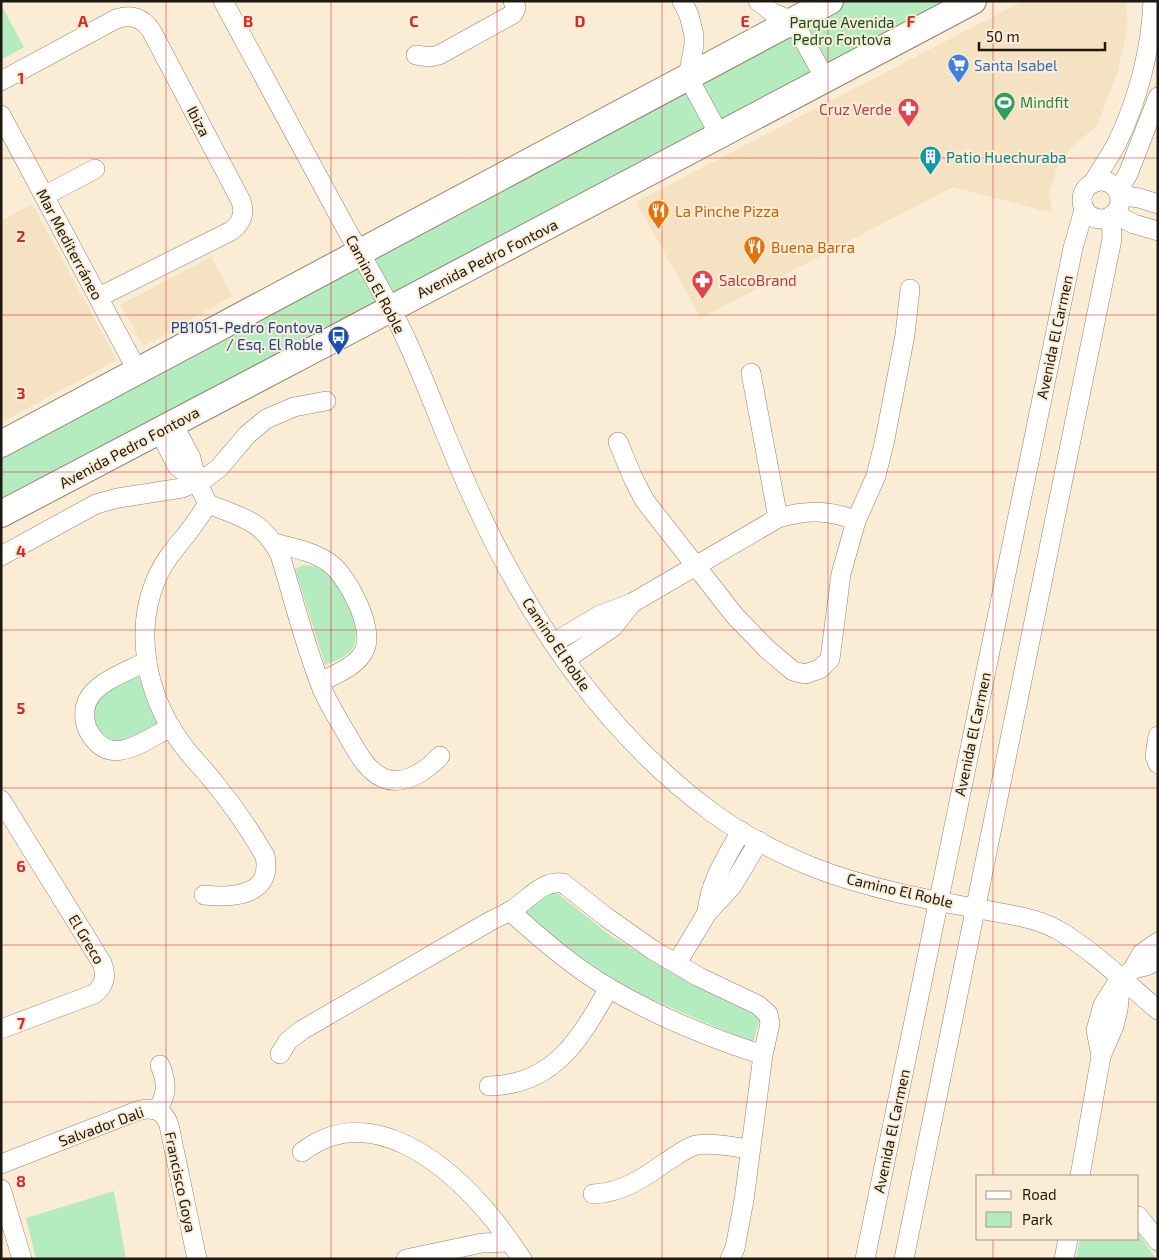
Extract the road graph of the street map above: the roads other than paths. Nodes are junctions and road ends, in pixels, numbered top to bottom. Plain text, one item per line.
1 (223, 1) edge
2 (513, 1) edge
3 (682, 1) edge
4 (758, 1) edge
5 (830, 1) edge
6 (973, 1) edge
7 (1153, 1) edge
8 (793, 21) junction
9 (416, 56) dead end
10 (688, 77) junction
11 (826, 80) junction
12 (1, 81) edge
13 (1158, 97) edge
14 (1, 116) edge
15 (720, 136) junction
16 (95, 169) dead end
17 (1093, 183) junction
18 (1118, 193) junction
19 (44, 196) junction
20 (1158, 204) edge
21 (1084, 210) junction
22 (1113, 215) junction
23 (1158, 230) edge
24 (360, 253) junction
25 (910, 289) dead end
26 (98, 297) junction
27 (390, 309) junction
28 (138, 372) junction
29 (751, 373) dead end
30 (326, 401) dead end
31 (166, 427) junction
32 (618, 442) dead end
33 (1, 444) edge
34 (197, 482) junction
35 (208, 504) junction
36 (1, 514) edge
37 (778, 518) junction
38 (856, 521) junction
39 (274, 544) junction
40 (1, 556) edge
41 (694, 565) junction
42 (632, 602) junction
43 (553, 643) junction
44 (565, 660) junction
45 (146, 661) junction
46 (320, 682) junction
47 (171, 727) junction
48 (1158, 736) edge
49 (440, 756) dead end
50 (1158, 764) edge
51 (1, 800) edge
52 (741, 831) junction
53 (759, 841) junction
54 (204, 895) dead end
55 (938, 900) junction
56 (976, 907) junction
57 (510, 911) junction
58 (707, 913) junction
59 (1158, 942) edge
60 (1158, 960) edge
61 (677, 963) junction
62 (1127, 974) junction
63 (609, 988) junction
64 (1158, 1010) edge
65 (1, 1029) edge
66 (280, 1054) dead end
67 (763, 1055) junction
68 (160, 1065) dead end
69 (489, 1086) dead end
70 (157, 1110) junction
71 (750, 1149) junction
72 (302, 1152) dead end
73 (1, 1164) edge
74 (1080, 1175) edge
75 (1, 1189) edge
76 (593, 1194) dead end
77 (1139, 1217) edge
78 (1068, 1240) edge
79 (1158, 1241) edge
80 (510, 1242) junction
81 (14, 1249) edge
82 (197, 1259) edge
83 (406, 1259) edge
84 (522, 1259) edge
85 (730, 1259) edge
86 (865, 1259) edge
87 (904, 1259) edge
88 (1064, 1259) edge

1 - 24 street, Camino El Roble
2 - 9 street
3 - 10 street
4 - 8 street
5 - 8 street
6 - 11 street, Avenida Pedro Fontova
7 - 17 street
8 - 10 street
8 - 11 street
10 - 15 street
10 - 24 street
11 - 15 street, Avenida Pedro Fontova
12 - 26 street, Ibiza
13 - 18 street
14 - 19 street, Mar Mediterráneo
15 - 27 street, Avenida Pedro Fontova
16 - 19 street
17 - 18 street
17 - 21 street
18 - 20 street
18 - 22 street
19 - 26 street, Mar Mediterráneo
21 - 22 street
21 - 55 street, Avenida El Carmen
22 - 23 street
22 - 56 street
24 - 27 street, Camino El Roble
24 - 28 street
25 - 38 street
26 - 28 street, Mar Mediterráneo
27 - 31 street, Avenida Pedro Fontova
27 - 43 street, Camino El Roble
28 - 33 street
29 - 37 street
30 - 34 street
31 - 34 street
31 - 36 street, Avenida Pedro Fontova
32 - 41 street
34 - 35 street
34 - 40 street
35 - 39 street
35 - 45 street
37 - 38 street
37 - 41 street
38 - 41 street
39 - 46 street
39 - 46 street
41 - 42 street
42 - 43 street
42 - 44 street
43 - 44 street, Camino El Roble
44 - 52 street, Camino El Roble
45 - 47 street
45 - 47 street
46 - 49 street
47 - 54 street
48 - 50 street
51 - 65 street, El Greco
52 - 53 street, Camino El Roble
52 - 58 street
53 - 55 street, Camino El Roble
53 - 58 street
55 - 56 street, Camino El Roble
55 - 86 street, Avenida El Carmen
56 - 62 street, Camino El Roble
56 - 87 street
57 - 61 street
57 - 63 street
57 - 66 street
58 - 61 street
59 - 62 street
60 - 62 street
61 - 67 street
62 - 64 street, Camino El Roble
62 - 74 street
63 - 67 street
63 - 69 street
67 - 71 street
68 - 70 street, Salvador Dali
70 - 73 street, Salvador Dali
70 - 82 street, Francisco Goya
71 - 76 street
71 - 85 street
72 - 80 street
75 - 81 street
77 - 79 street
78 - 88 street
80 - 83 street
80 - 84 street

